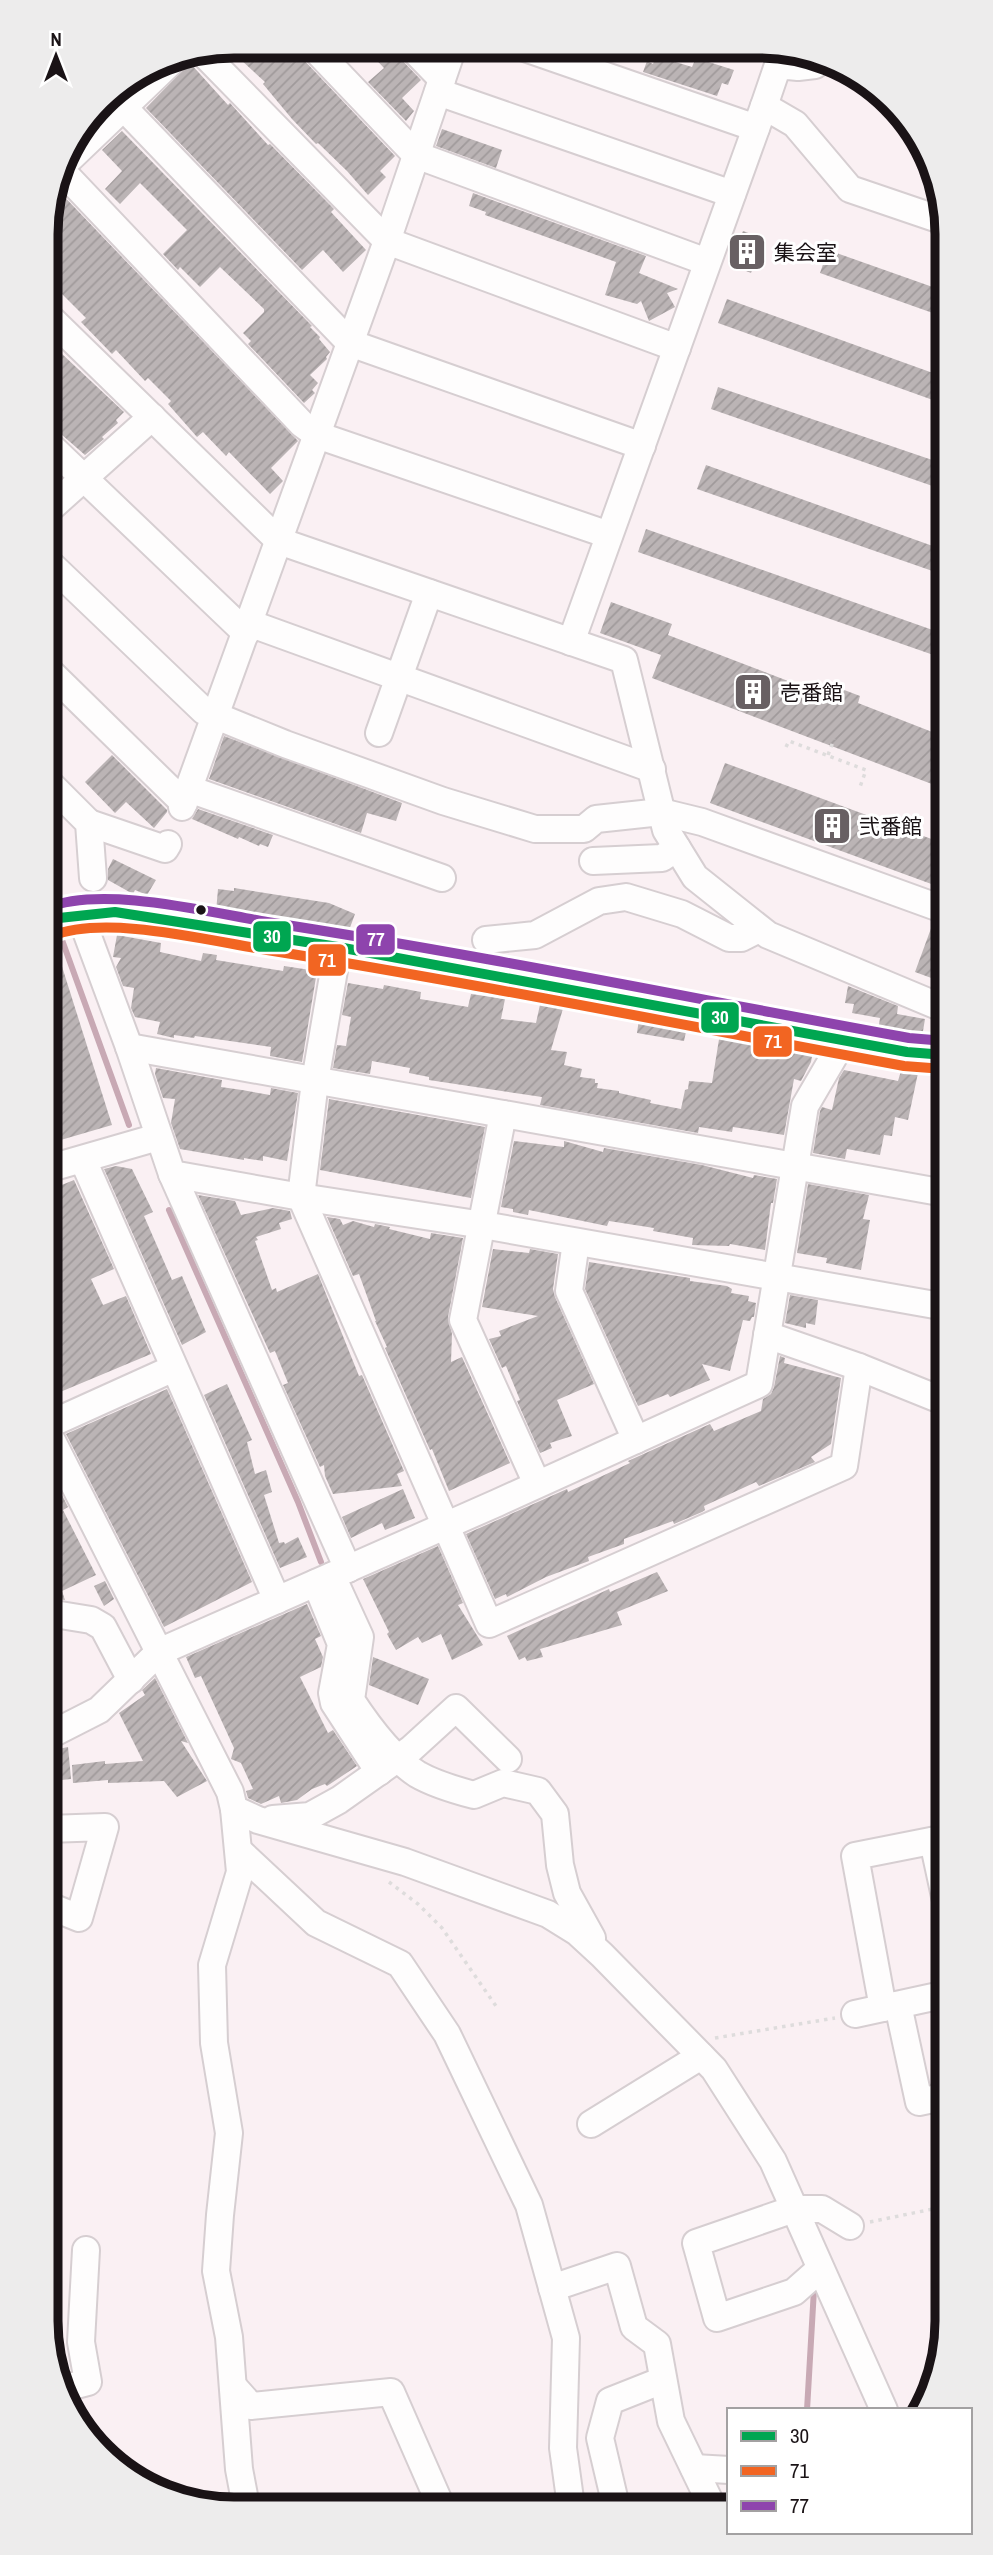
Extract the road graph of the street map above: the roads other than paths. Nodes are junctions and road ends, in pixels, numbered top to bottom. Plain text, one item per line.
1 (323, 58) edge
2 (419, 58) edge
3 (449, 58) edge
4 (559, 58) edge
5 (209, 59) edge
6 (810, 65) edge
7 (158, 75) edge
8 (440, 85) junction
9 (124, 108) junction
10 (760, 117) junction
11 (78, 151) edge
12 (416, 155) junction
13 (68, 176) edge
14 (732, 194) junction
15 (934, 218) edge
16 (387, 241) junction
17 (708, 262) junction
18 (58, 326) edge
19 (350, 343) junction
20 (677, 348) junction
21 (152, 417) junction
22 (317, 435) junction
23 (642, 446) junction
24 (58, 454) edge
25 (83, 479) junction
26 (58, 501) edge
27 (609, 535) junction
28 (279, 541) junction
29 (58, 571) edge
30 (429, 593) junction
31 (248, 628) junction
32 (571, 642) junction
33 (399, 678) junction
34 (58, 679) edge
35 (216, 717) junction
36 (379, 733) dead end
37 (652, 769) junction
38 (58, 795) edge
39 (185, 800) junction
40 (660, 812) junction
41 (89, 823) junction
42 (168, 844) dead end
43 (677, 848) junction
44 (593, 861) dead end
45 (93, 878) dead end
46 (442, 878) dead end
47 (935, 906) edge
48 (62, 919) edge
49 (759, 929) junction
50 (486, 940) dead end
51 (338, 947) junction
52 (935, 1005) edge
53 (843, 1041) junction
54 (129, 1047) junction
55 (935, 1054) edge
56 (315, 1081) junction
57 (503, 1114) junction
58 (158, 1137) junction
59 (83, 1160) junction
60 (58, 1166) edge
61 (795, 1167) junction
62 (172, 1174) junction
63 (935, 1191) edge
64 (301, 1197) junction
65 (483, 1225) junction
66 (576, 1242) junction
67 (776, 1279) junction
68 (935, 1305) edge
69 (767, 1335) junction
70 (859, 1367) junction
71 (174, 1368) junction
72 (935, 1398) edge
73 (58, 1428) edge
74 (636, 1440) junction
75 (58, 1453) edge
76 (537, 1484) junction
77 (446, 1526) junction
78 (332, 1576) junction
79 (277, 1600) junction
80 (58, 1615) edge
81 (159, 1653) junction
82 (131, 1680) junction
83 (58, 1731) edge
84 (508, 1759) dead end
85 (389, 1765) junction
86 (246, 1815) junction
87 (58, 1829) edge
88 (935, 1840) edge
89 (239, 1851) junction
90 (58, 1910) edge
91 (602, 1955) junction
92 (935, 1997) edge
93 (891, 2006) junction
94 (855, 2014) road end
95 (699, 2055) junction
96 (935, 2099) edge
97 (591, 2124) dead end
98 (794, 2209) junction
99 (850, 2227) road end
100 (86, 2250) dead end
101 (820, 2269) junction
102 (552, 2288) junction
103 (663, 2380) junction
104 (233, 2386) junction
105 (71, 2387) edge
106 (883, 2408) edge
107 (694, 2468) junction
108 (727, 2470) edge
109 (244, 2497) edge
110 (437, 2497) edge
111 (570, 2497) edge
112 (614, 2497) edge
113 (708, 2497) edge

1 - 12 street
2 - 8 street
3 - 8 street
4 - 10 street
5 - 16 street
6 - 10 street
7 - 9 street
8 - 12 street
8 - 14 street
9 - 11 street
9 - 19 street
10 - 14 street
10 - 15 street
12 - 16 street
12 - 17 street
13 - 22 street
14 - 17 street
16 - 19 street
16 - 20 street
17 - 20 street
18 - 21 street
19 - 22 street
19 - 23 street
20 - 23 street
21 - 25 street
21 - 28 street
22 - 27 street
22 - 28 street
23 - 27 street
24 - 25 street
25 - 26 street
25 - 31 street
27 - 32 street
28 - 30 street
28 - 31 street
29 - 35 street
30 - 32 street
30 - 33 street
31 - 33 street
31 - 35 street
32 - 37 street
33 - 36 street
33 - 37 street
34 - 39 street
35 - 39 street
35 - 40 street
37 - 40 street
38 - 41 street
39 - 46 street
40 - 43 street
40 - 47 street
41 - 42 street
41 - 45 street
43 - 44 street
43 - 49 street
48 - 51 street
48 - 54 street
49 - 50 street
49 - 52 street
51 - 53 street
51 - 56 street
53 - 55 street
53 - 61 street
54 - 56 street
54 - 58 street
56 - 57 street
56 - 64 street
57 - 61 street
57 - 65 street
58 - 59 street
58 - 62 street
59 - 60 street
59 - 71 street
61 - 63 street
61 - 67 street
62 - 64 street
62 - 78 street
64 - 65 street
64 - 77 street
65 - 66 street
65 - 76 street
66 - 67 street
66 - 74 street
67 - 68 street
67 - 69 street
69 - 70 street
69 - 74 street
70 - 72 street
70 - 77 street
71 - 73 street
71 - 79 street
74 - 76 street
75 - 81 street
76 - 77 street
77 - 78 street
78 - 79 street
78 - 85 street
79 - 81 street
80 - 82 street
81 - 82 street
81 - 86 street
82 - 83 street
84 - 85 street
85 - 86 street
85 - 91 street
86 - 89 street
86 - 91 street
87 - 90 street
88 - 93 street
89 - 102 street
89 - 104 street
91 - 95 street
92 - 93 street
93 - 94 street
93 - 96 street
95 - 97 street
95 - 98 street
98 - 99 street
98 - 101 street
98 - 101 street
100 - 105 street
101 - 106 street
102 - 103 street
102 - 111 street
103 - 107 street
103 - 112 street
104 - 109 street
104 - 110 street
107 - 108 street
107 - 113 street

